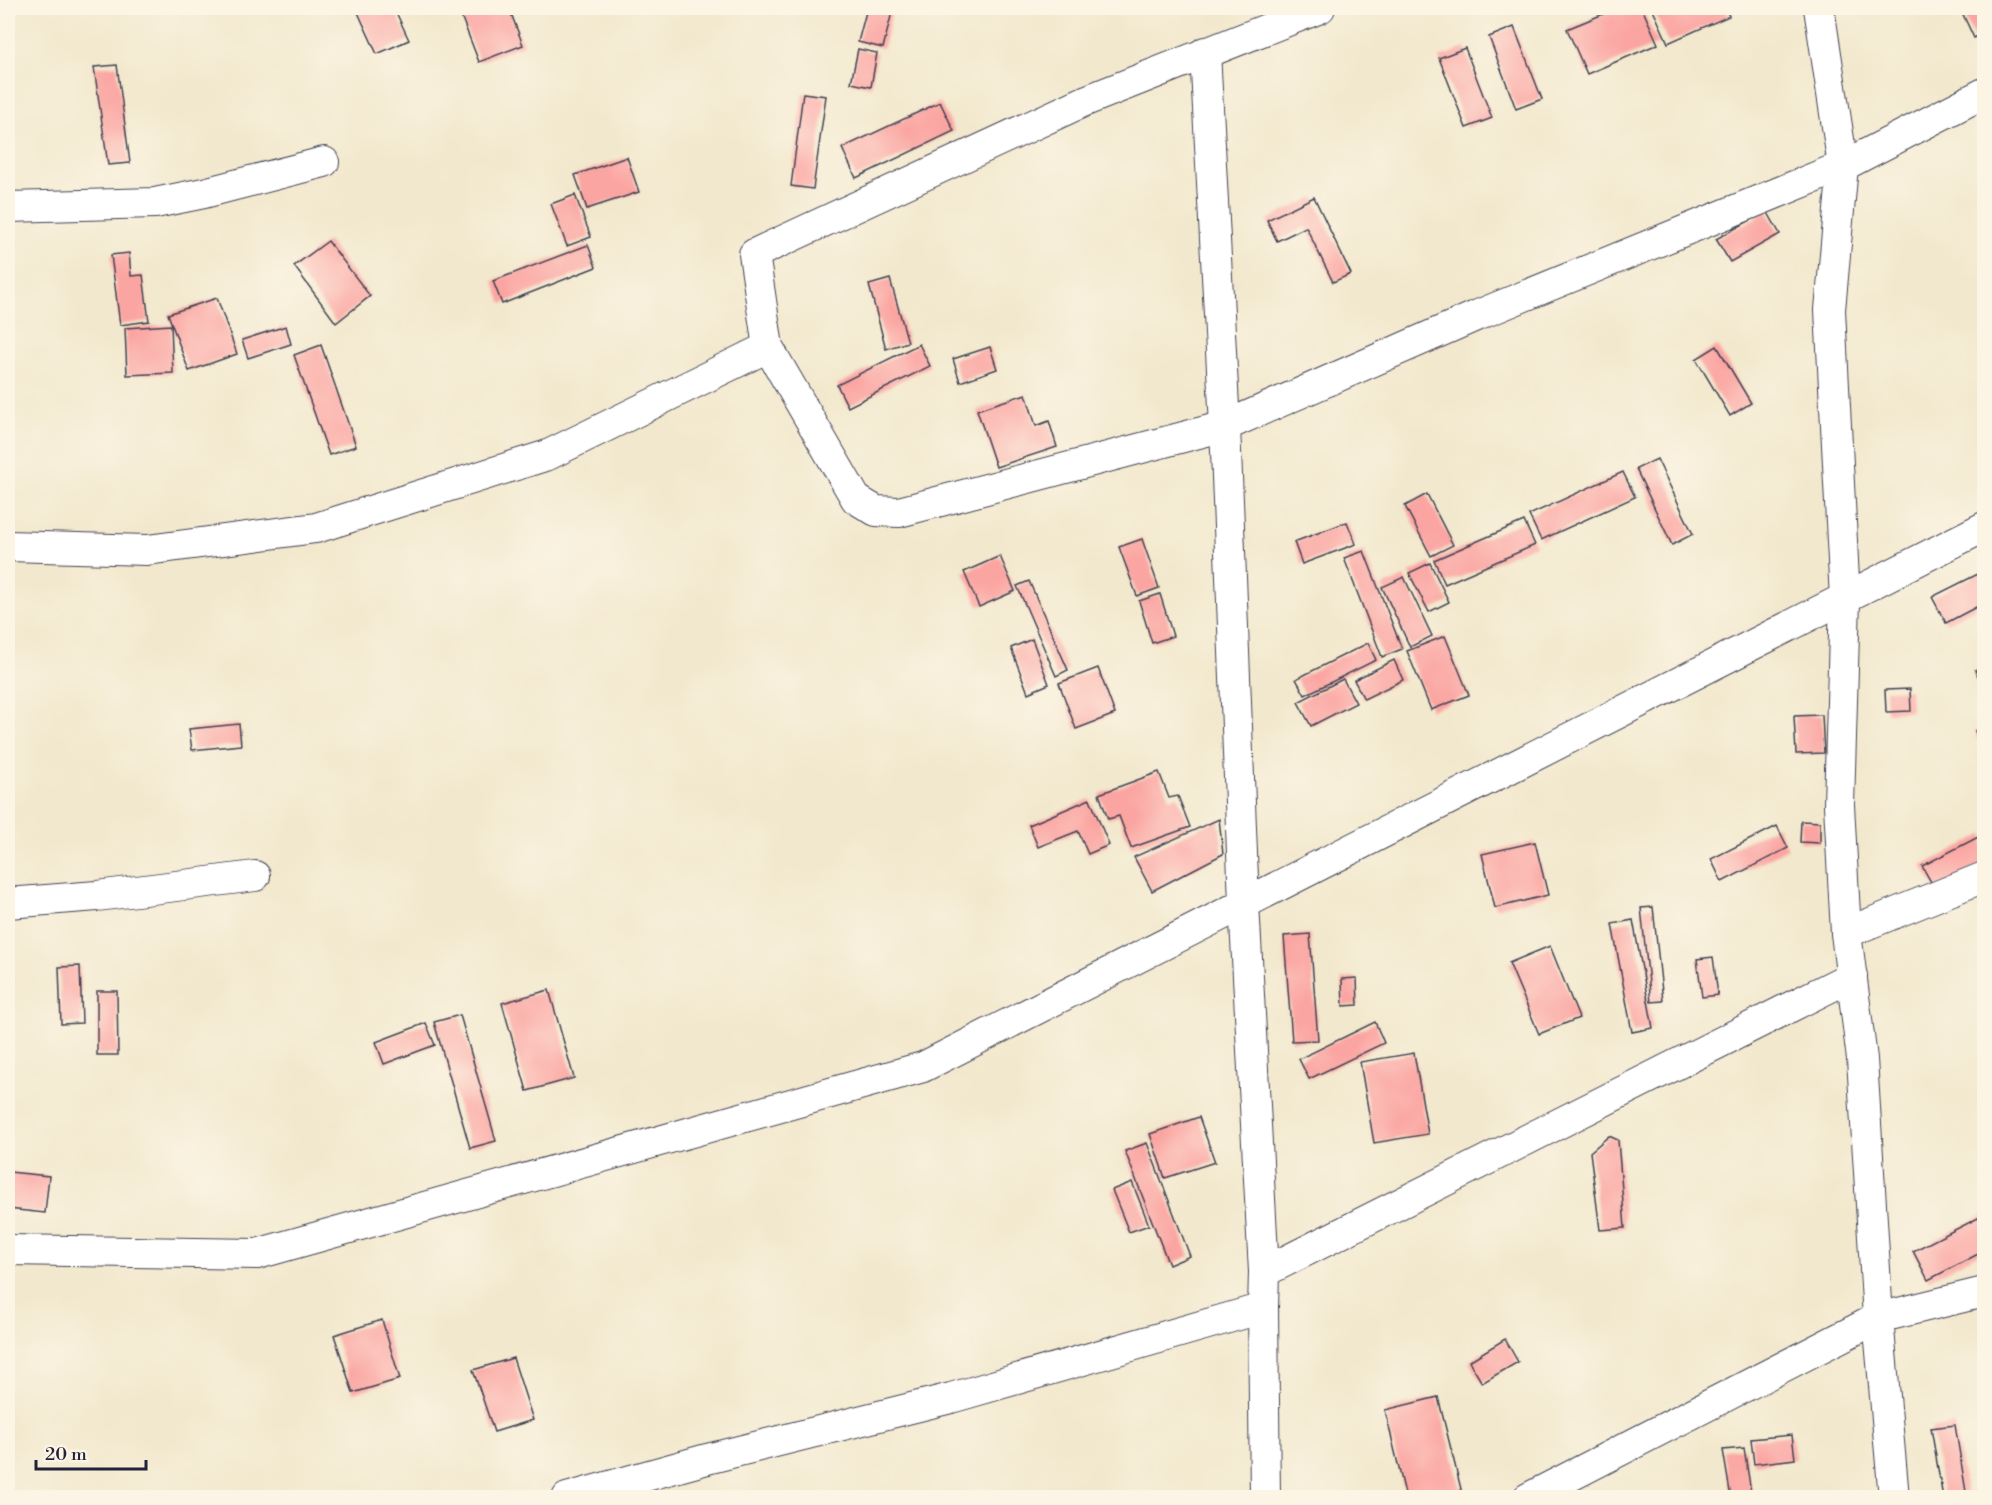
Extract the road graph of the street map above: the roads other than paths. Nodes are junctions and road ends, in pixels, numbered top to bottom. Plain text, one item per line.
1 (1320, 8) edge
2 (1819, 8) edge
3 (1205, 52) junction
4 (1984, 93) edge
5 (324, 162) dead end
6 (1843, 166) junction
7 (8, 207) edge
8 (768, 347) junction
9 (1225, 426) junction
10 (1984, 527) edge
11 (8, 546) edge
12 (1845, 600) junction
13 (255, 876) dead end
14 (1984, 877) edge
15 (8, 903) edge
16 (1244, 903) junction
17 (1846, 933) junction
18 (1852, 976) junction
19 (8, 1250) edge
20 (1264, 1272) junction
21 (1984, 1292) edge
22 (1263, 1308) junction
23 (1878, 1318) junction
24 (567, 1497) edge
25 (1265, 1497) edge
26 (1528, 1497) edge
27 (1894, 1497) edge

1 - 3 street
2 - 6 street
3 - 8 street
3 - 9 street
4 - 6 street
5 - 7 street
6 - 9 street
6 - 12 street
8 - 9 street
8 - 11 street
9 - 16 street
10 - 12 street
12 - 16 street
12 - 17 street
13 - 15 street
14 - 17 street
16 - 19 street
16 - 20 street
17 - 18 street
18 - 20 street
18 - 23 street
20 - 22 street
21 - 23 street
22 - 24 street
22 - 25 street
23 - 26 street
23 - 27 street

